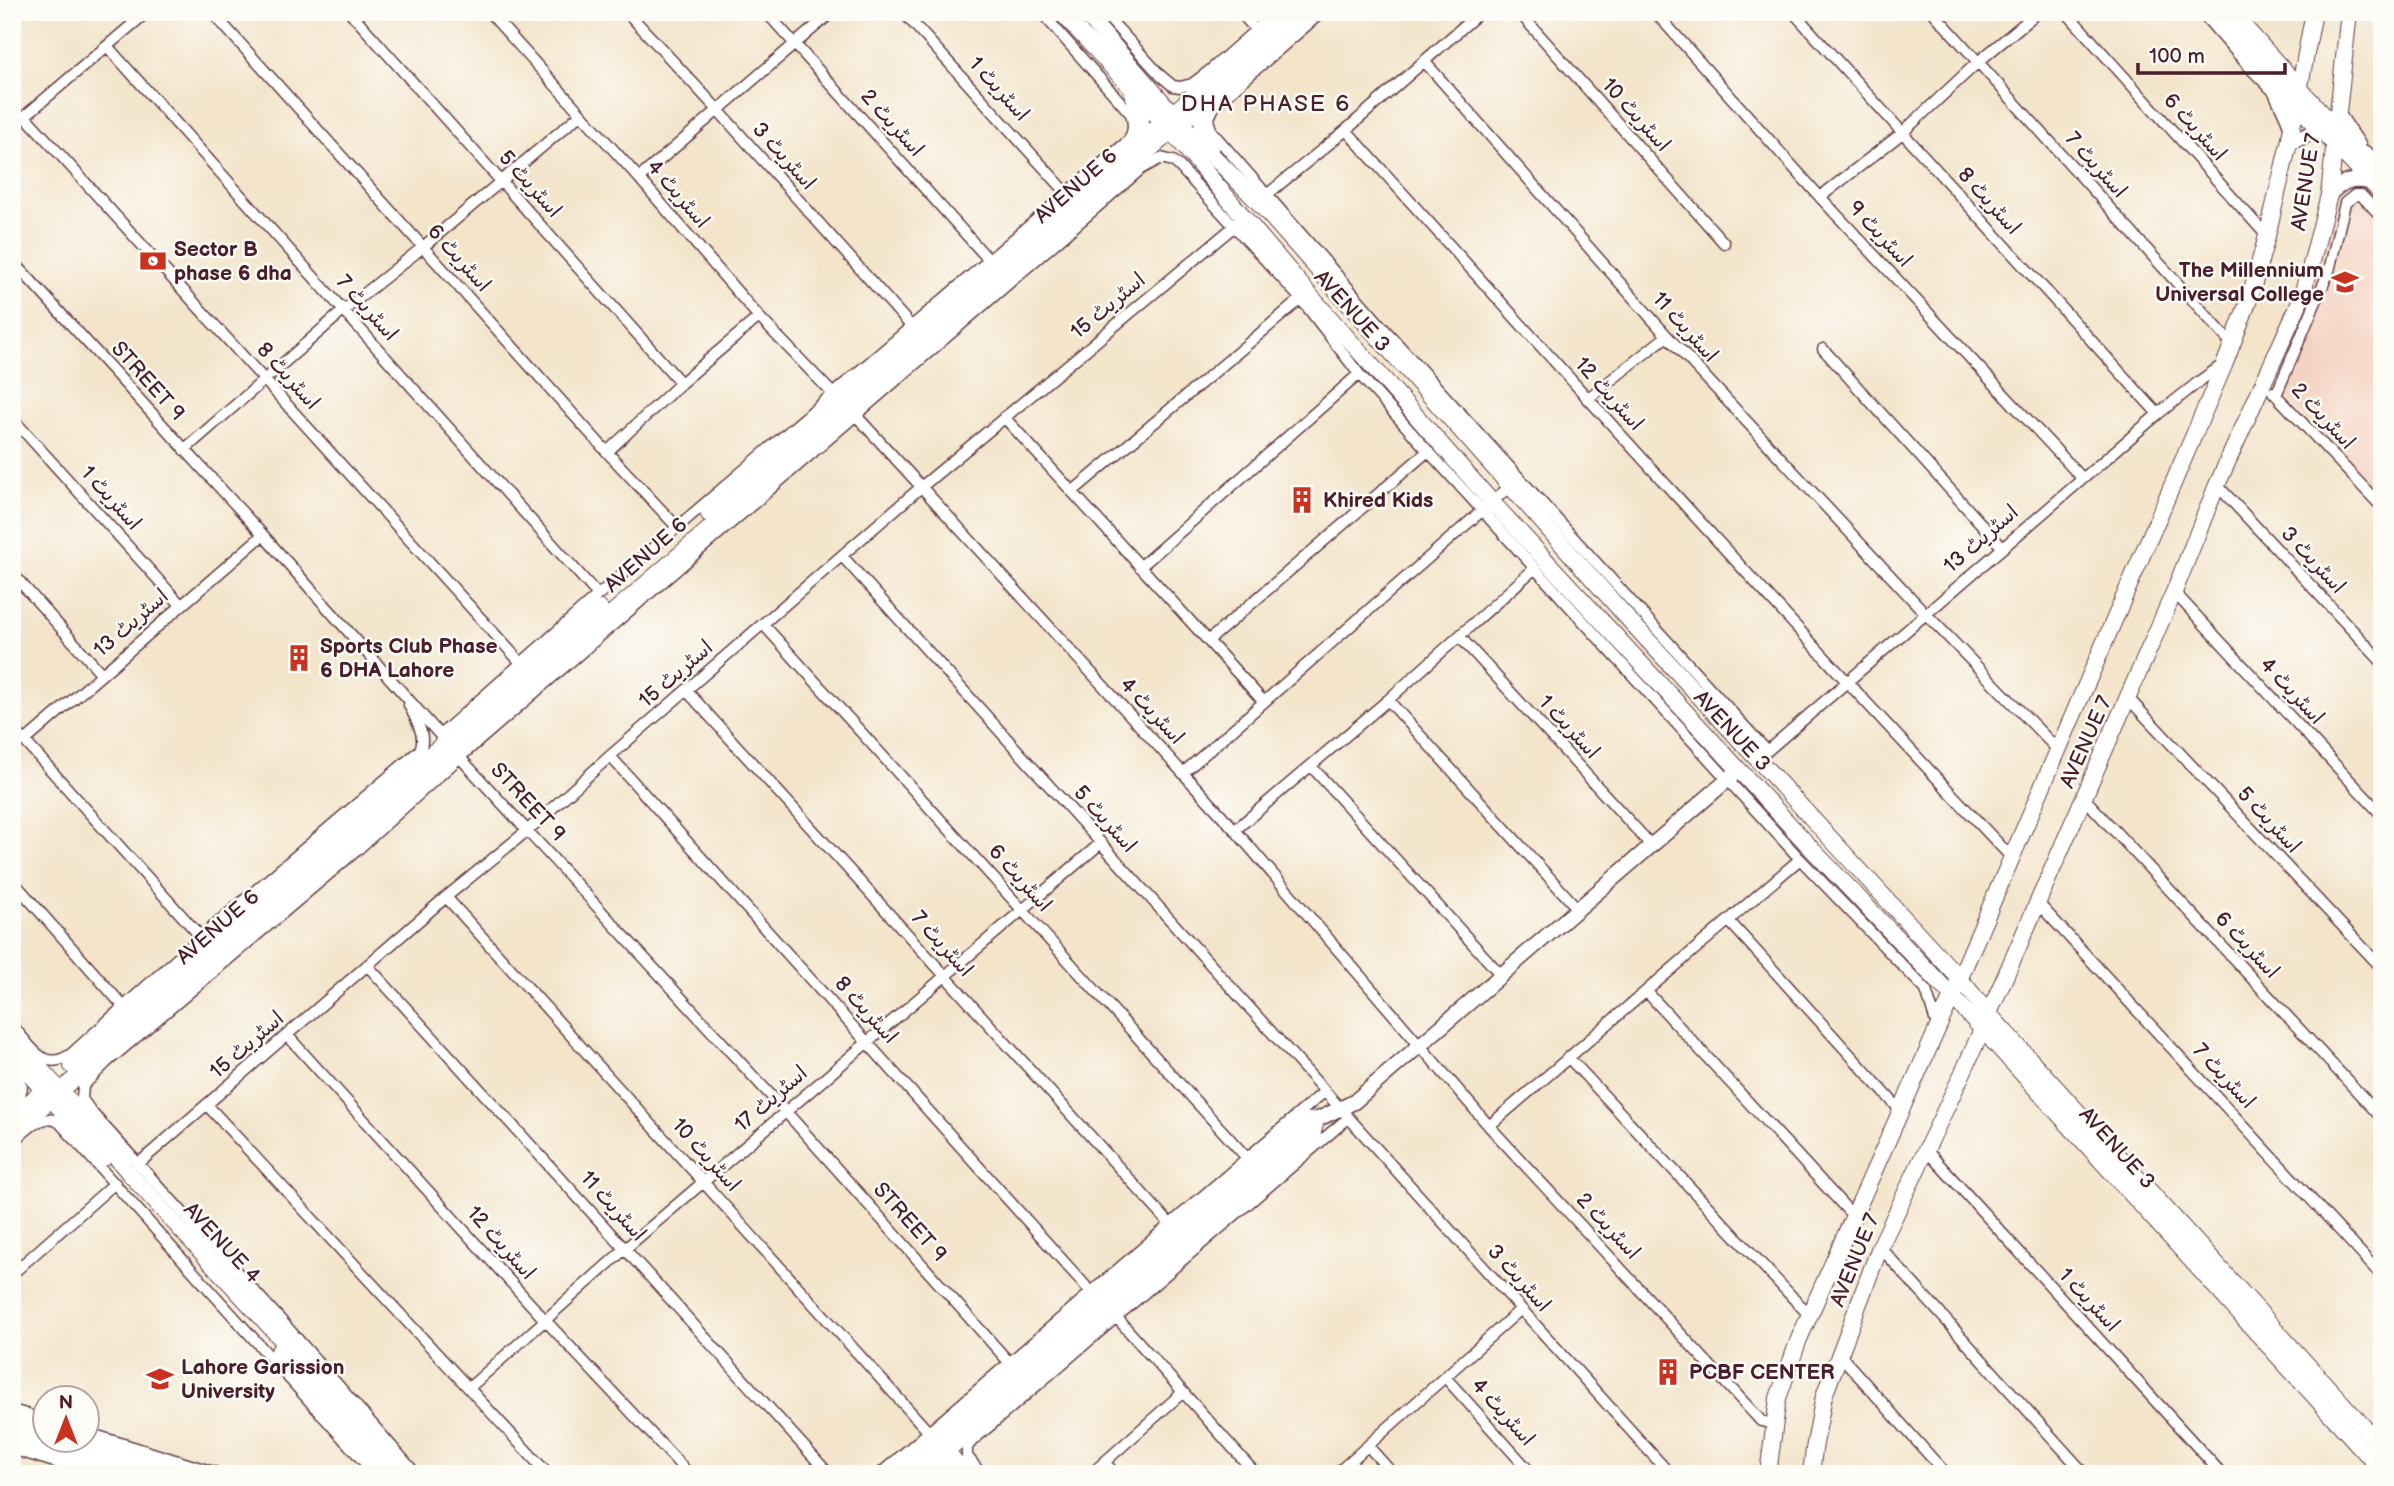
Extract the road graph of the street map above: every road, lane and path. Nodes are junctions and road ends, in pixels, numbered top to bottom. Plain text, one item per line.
1 (147, 12) edge
2 (212, 12) edge
3 (350, 12) edge
4 (489, 12) edge
5 (627, 12) edge
6 (766, 12) edge
7 (832, 12) edge
8 (903, 12) edge
9 (1041, 12) edge
10 (1061, 12) edge
11 (1084, 12) edge
12 (1103, 12) edge
13 (1240, 12) edge
14 (1276, 12) edge
15 (1290, 12) edge
16 (1310, 12) edge
17 (1322, 12) edge
18 (1480, 12) edge
19 (1519, 12) edge
20 (1655, 12) edge
21 (1793, 12) edge
22 (1933, 12) edge
23 (2038, 12) edge
24 (2066, 12) edge
25 (2201, 12) edge
26 (2213, 12) edge
27 (2231, 12) edge
28 (2240, 12) edge
29 (2314, 12) edge
30 (2349, 12) edge
31 (1256, 30) junction
32 (796, 44) junction
33 (107, 46) junction
34 (2308, 50) junction
35 (1424, 61) junction
36 (1978, 62) junction
37 (2281, 62) junction
38 (1137, 72) junction
39 (1219, 82) junction
40 (2274, 86) junction
41 (2340, 93) junction
42 (1201, 97) junction
43 (2303, 98) junction
44 (718, 110) junction
45 (2338, 110) junction
46 (581, 114) junction
47 (25, 116) junction
48 (1172, 122) junction
49 (12, 127) edge
50 (1346, 130) junction
51 (1901, 134) junction
52 (2290, 135) junction
53 (2331, 135) junction
54 (1143, 147) junction
55 (1213, 154) junction
56 (2364, 154) junction
57 (1130, 159) junction
58 (1198, 166) junction
59 (2382, 166) edge
60 (639, 178) junction
61 (502, 181) junction
62 (2378, 185) edge
63 (1066, 192) junction
64 (2329, 195) junction
65 (1819, 197) junction
66 (1263, 198) junction
67 (2382, 216) edge
68 (1239, 223) junction
69 (2267, 236) junction
70 (1724, 243) dead end
71 (423, 247) junction
72 (12, 260) edge
73 (989, 260) junction
74 (1301, 299) junction
75 (343, 311) junction
76 (759, 317) junction
77 (911, 326) junction
78 (1667, 336) junction
79 (2232, 344) junction
80 (1823, 349) dead end
81 (2225, 363) junction
82 (1359, 374) junction
83 (266, 380) junction
84 (2264, 382) junction
85 (681, 383) junction
86 (2276, 395) junction
87 (1587, 399) junction
88 (844, 404) junction
89 (2158, 414) junction
90 (1004, 417) junction
91 (12, 418) edge
92 (184, 450) junction
93 (1428, 451) junction
94 (607, 452) junction
95 (2082, 478) junction
96 (2217, 485) junction
97 (1509, 487) junction
98 (920, 488) junction
99 (2382, 489) edge
100 (1072, 492) junction
101 (2373, 497) junction
102 (1486, 505) junction
103 (2382, 507) edge
104 (678, 528) junction
105 (262, 535) junction
106 (2002, 547) junction
107 (842, 556) junction
108 (1140, 567) junction
109 (1535, 568) junction
110 (12, 573) edge
111 (2174, 592) junction
112 (598, 596) junction
113 (181, 605) junction
114 (1925, 613) junction
115 (763, 624) junction
116 (1459, 636) junction
117 (1208, 641) junction
118 (2382, 662) edge
119 (522, 663) junction
120 (101, 673) junction
121 (1847, 682) junction
122 (686, 691) junction
123 (404, 695) junction
124 (2128, 698) junction
125 (1388, 700) junction
126 (1263, 701) junction
127 (12, 727) edge
128 (25, 741) junction
129 (450, 746) junction
130 (2058, 750) junction
131 (610, 756) junction
132 (1311, 766) junction
133 (1183, 772) junction
134 (1734, 775) junction
135 (2084, 799) junction
136 (2382, 815) edge
137 (528, 831) junction
138 (1235, 831) junction
139 (1101, 843) junction
140 (1650, 845) junction
141 (2012, 858) junction
142 (1800, 859) junction
143 (12, 880) edge
144 (446, 897) junction
145 (2037, 902) junction
146 (1578, 909) junction
147 (1023, 910) junction
148 (1729, 921) junction
149 (201, 937) junction
150 (367, 965) junction
151 (1913, 965) junction
152 (2382, 968) edge
153 (1501, 975) junction
154 (945, 976) junction
155 (1960, 979) junction
156 (1647, 992) junction
157 (1952, 996) junction
158 (123, 1006) junction
159 (1984, 1021) junction
160 (12, 1025) edge
161 (1938, 1029) junction
162 (287, 1035) junction
163 (12, 1038) edge
164 (868, 1042) junction
165 (1421, 1045) junction
166 (1569, 1058) junction
167 (22, 1065) edge
168 (80, 1066) junction
169 (52, 1091) junction
170 (1324, 1092) junction
171 (207, 1105) junction
172 (1901, 1111) junction
173 (786, 1112) junction
174 (1343, 1114) junction
175 (20, 1117) edge
176 (76, 1118) junction
177 (2382, 1118) edge
178 (1316, 1120) junction
179 (1489, 1126) junction
180 (12, 1143) edge
181 (1927, 1151) junction
182 (1247, 1158) junction
183 (138, 1164) junction
184 (704, 1182) junction
185 (115, 1184) junction
186 (1854, 1217) junction
187 (1170, 1224) junction
188 (1880, 1247) junction
189 (626, 1248) junction
190 (12, 1274) edge
191 (2382, 1276) edge
192 (1091, 1292) junction
193 (1129, 1300) junction
194 (1521, 1308) junction
195 (1810, 1316) junction
196 (1117, 1318) junction
197 (544, 1319) junction
198 (1840, 1355) junction
199 (1012, 1366) junction
200 (1445, 1377) junction
201 (469, 1388) junction
202 (1182, 1393) junction
203 (12, 1410) edge
204 (32, 1416) edge
205 (12, 1423) edge
206 (1773, 1424) junction
207 (32, 1429) edge
208 (102, 1437) edge
209 (969, 1437) junction
210 (12, 1438) edge
211 (934, 1446) junction
212 (1368, 1446) junction
213 (2382, 1447) edge
214 (12, 1449) edge
215 (102, 1449) edge
216 (1104, 1462) junction
217 (971, 1471) edge
218 (2382, 1471) edge
219 (94, 1474) edge
220 (130, 1474) edge
221 (183, 1474) edge
222 (220, 1474) edge
223 (375, 1474) edge
224 (390, 1474) edge
225 (405, 1474) edge
226 (416, 1474) edge
227 (548, 1474) edge
228 (689, 1474) edge
229 (829, 1474) edge
230 (880, 1474) edge
231 (896, 1474) edge
232 (920, 1474) edge
233 (947, 1474) edge
234 (1091, 1474) edge
235 (1115, 1474) edge
236 (1256, 1474) edge
237 (1336, 1474) edge
238 (1393, 1474) edge
239 (1532, 1474) edge
240 (1670, 1474) edge
241 (1768, 1474) edge
242 (1811, 1474) edge
243 (1946, 1474) edge
244 (2085, 1474) edge
245 (2222, 1474) edge

1 - 33 street
2 - 71 street, اسٹریٹ 6
3 - 61 street, اسٹریٹ 5
4 - 46 street, اسٹریٹ 4
5 - 44 street, اسٹریٹ 3
6 - 32 street, اسٹریٹ 2
7 - 32 street
8 - 63 street, اسٹریٹ 1
9 - 57 street
10 - 38 main road, AVENUE 3
11 - 38 main road, AVENUE 3
12 - 38 street
13 - 31 street
14 - 31 street
15 - 39 main road, AVENUE 6
16 - 39 main road, AVENUE 6
17 - 39 street
18 - 35 street
19 - 70 street, اسٹریٹ 10
20 - 65 street, اسٹریٹ 9
21 - 51 street, اسٹریٹ 8
22 - 36 street, اسٹریٹ 7
23 - 36 street
24 - 69 street, اسٹریٹ 6
25 - 40 street
26 - 40 main road
27 - 37 main road
28 - 37 street
29 - 34 main road, AVENUE 7
30 - 41 main road, AVENUE 7
31 - 39 street
32 - 44 street
32 - 73 street, اسٹریٹ 2
33 - 47 street
33 - 75 street, اسٹریٹ 7
34 - 37 street
34 - 43 main road, AVENUE 7
35 - 50 street
35 - 78 street, اسٹریٹ 11
36 - 51 street
36 - 79 street, اسٹریٹ 7
37 - 43 main road
38 - 39 street
38 - 42 main road
38 - 48 main road, AVENUE 3
38 - 54 main road
39 - 42 main road, AVENUE 6
39 - 66 street
40 - 43 main road
40 - 52 street
41 - 43 street
41 - 45 main road, AVENUE 7
42 - 48 main road, AVENUE 6
42 - 55 main road
43 - 52 main road, AVENUE 7
43 - 53 main road
44 - 60 street
44 - 77 street, اسٹریٹ 3
45 - 53 main road, AVENUE 7
45 - 56 street
46 - 60 street, اسٹریٹ 4
46 - 61 street
47 - 49 street
47 - 83 street, اسٹریٹ 8
48 - 54 main road, AVENUE 6
48 - 55 main road, AVENUE 3
48 - 58 main road, AVENUE 3
50 - 66 street
50 - 87 street, اسٹریٹ 12
51 - 65 street
51 - 89 street, اسٹریٹ 8
52 - 53 street
52 - 69 main road, AVENUE 7
53 - 56 main road
53 - 62 main road
53 - 64 main road, AVENUE 7
54 - 57 main road, AVENUE 6
54 - 58 main road
55 - 66 main road, AVENUE 3
56 - 59 street
56 - 62 main road
57 - 63 street
57 - 68 street
57 - 88 main road, AVENUE 6
58 - 68 main road, AVENUE 3
60 - 76 street, اسٹریٹ 4
61 - 71 street
61 - 85 street, اسٹریٹ 5
62 - 64 street
63 - 73 street
64 - 84 main road, AVENUE 7
65 - 95 street, اسٹریٹ 9
66 - 97 main road, AVENUE 3
66 - 121 street, اسٹریٹ 13
67 - 86 street
68 - 74 street
68 - 90 street, اسٹریٹ 15
68 - 102 main road, AVENUE 3
69 - 79 main road, AVENUE 7
71 - 75 street
71 - 94 street, اسٹریٹ 6
72 - 92 street, STREET 9
73 - 77 street
74 - 82 street
74 - 100 street
75 - 83 street
75 - 112 street, اسٹریٹ 7
76 - 85 street
76 - 88 street, اسٹریٹ 4
77 - 88 street
78 - 87 street
78 - 114 street, اسٹریٹ 11
79 - 81 main road, AVENUE 7
80 - 106 street
81 - 89 street, اسٹریٹ 13
81 - 130 main road, AVENUE 7
82 - 93 street
82 - 108 street
83 - 92 street
83 - 119 street, اسٹریٹ 8
84 - 86 street, اسٹریٹ 2
84 - 96 main road, AVENUE 7
85 - 94 street
86 - 101 street, اسٹریٹ 2
87 - 121 street, اسٹریٹ 12
88 - 98 street, اسٹریٹ 4
88 - 104 street
88 - 129 main road, AVENUE 6
89 - 95 street, اسٹریٹ 13
90 - 98 street, اسٹریٹ 15
90 - 100 street
91 - 113 street, اسٹریٹ 1
92 - 105 street, STREET 9
93 - 102 street
93 - 117 street
94 - 104 street, اسٹریٹ 6
95 - 106 street, اسٹریٹ 13
96 - 111 main road, AVENUE 7
96 - 118 street, اسٹریٹ 3
97 - 102 street
97 - 155 main road, AVENUE 3
98 - 107 street, اسٹریٹ 15
98 - 133 street, اسٹریٹ 4
99 - 101 street
100 - 108 street
101 - 103 street, اسٹریٹ 2
102 - 109 street
102 - 126 street
102 - 134 main road, AVENUE 3
104 - 112 street
105 - 113 street, اسٹریٹ 13
105 - 123 street, STREET 9
106 - 114 street, اسٹریٹ 13
107 - 115 street, اسٹریٹ 15
107 - 139 street, اسٹریٹ 5
108 - 117 street
109 - 116 street
109 - 134 street
110 - 120 street
111 - 124 main road, AVENUE 7
111 - 136 street, اسٹریٹ 4
112 - 119 street
113 - 120 street, اسٹریٹ 13
114 - 121 street, اسٹریٹ 13
114 - 130 street, اسٹریٹ 11
115 - 122 street, اسٹریٹ 15
115 - 147 street, اسٹریٹ 6
116 - 125 street
116 - 140 street, اسٹریٹ 1
117 - 126 street
119 - 129 street
120 - 128 street, اسٹریٹ 13
121 - 141 street, اسٹریٹ 12
122 - 131 street, اسٹریٹ 15
122 - 154 street, اسٹریٹ 7
123 - 129 street, STREET 9
123 - 149 street
124 - 135 main road, AVENUE 7
124 - 152 street, اسٹریٹ 5
125 - 132 street
125 - 146 street
126 - 133 street
127 - 128 street
128 - 149 street
129 - 137 street, STREET 9
129 - 168 main road, AVENUE 6
130 - 141 main road, AVENUE 7
131 - 137 street, اسٹریٹ 15
131 - 164 street, اسٹریٹ 8
132 - 138 street
132 - 153 street
133 - 138 street, اسٹریٹ 4
134 - 140 street
134 - 142 street
134 - 151 main road, AVENUE 3
135 - 145 main road, AVENUE 7
135 - 177 street, اسٹریٹ 6
137 - 144 street, اسٹریٹ 15
137 - 173 street, STREET 9
138 - 165 street, اسٹریٹ 4
139 - 147 street, اسٹریٹ 17
139 - 170 street, اسٹریٹ 5
140 - 146 street
141 - 155 main road, AVENUE 7
142 - 148 street
142 - 151 street
143 - 158 street
144 - 150 street, اسٹریٹ 15
144 - 184 street, اسٹریٹ 10
145 - 159 main road, AVENUE 7
145 - 191 street, اسٹریٹ 7
146 - 153 street
147 - 154 street, اسٹریٹ 17
147 - 182 street, اسٹریٹ 6
148 - 156 street
148 - 172 street
149 - 158 street
150 - 162 street, اسٹریٹ 15
150 - 189 street, اسٹریٹ 11
151 - 157 main road, AVENUE 3
151 - 161 street
153 - 165 street
154 - 164 street, اسٹریٹ 17
154 - 187 street, اسٹریٹ 7
155 - 157 main road, AVENUE 7
155 - 159 main road, AVENUE 3
156 - 166 street
156 - 186 street
157 - 159 main road, AVENUE 3
157 - 161 main road, AVENUE 7
158 - 168 street
159 - 181 main road, AVENUE 7
159 - 213 main road, AVENUE 3
159 - 218 main road, AVENUE 3
160 - 168 street
161 - 172 main road, AVENUE 7
162 - 171 street, اسٹریٹ 15
162 - 197 street, اسٹریٹ 12
163 - 167 main road, AVENUE 4
164 - 173 street, اسٹریٹ 17
164 - 192 street, اسٹریٹ 8
165 - 174 street
165 - 179 street, اسٹریٹ 2
166 - 179 street
166 - 195 street
167 - 168 main road
167 - 169 main road, AVENUE 4
167 - 175 main road
168 - 169 main road, AVENUE 6
168 - 176 main road
169 - 175 main road, AVENUE 6
169 - 176 main road, AVENUE 4
170 - 174 street, اسٹریٹ 5
170 - 182 street
171 - 183 street, اسٹریٹ 15
171 - 201 street
172 - 186 main road, AVENUE 7
173 - 184 street, اسٹریٹ 17
173 - 199 street, STREET 9
174 - 178 street
174 - 193 street
174 - 194 street, اسٹریٹ 3
175 - 176 main road
175 - 180 street
176 - 183 street
176 - 185 street
176 - 224 main road, AVENUE 4
176 - 225 main road, AVENUE 4
178 - 193 main road
178 - 199 main road
179 - 206 street, اسٹریٹ 2
181 - 188 main road, AVENUE 7
181 - 245 street, اسٹریٹ 1
182 - 187 street
183 - 226 street
184 - 189 street, اسٹریٹ 17
184 - 211 street, اسٹریٹ 10
185 - 190 street
185 - 223 street
186 - 195 main road, AVENUE 7
187 - 192 street
188 - 198 main road, AVENUE 7
188 - 244 street
189 - 197 street, اسٹریٹ 17
189 - 229 street, اسٹریٹ 11
192 - 199 street
193 - 196 street
193 - 209 main road
194 - 200 street
194 - 240 street, اسٹریٹ 3
195 - 206 main road, AVENUE 7
196 - 202 street
196 - 209 street
197 - 201 street, اسٹریٹ 17
197 - 228 street, اسٹریٹ 12
198 - 242 main road, AVENUE 7
198 - 243 street
199 - 211 main road
200 - 212 street
200 - 239 street, اسٹریٹ 4
201 - 227 street
202 - 216 street
202 - 236 street
203 - 204 street
205 - 207 main road
206 - 241 main road, AVENUE 7
208 - 222 street
209 - 211 main road
209 - 217 street
210 - 220 main road
211 - 217 main road
211 - 230 street
211 - 231 main road
211 - 232 main road
211 - 233 main road
212 - 237 street
212 - 238 street
214 - 219 street
215 - 221 main road
216 - 234 street
216 - 235 street

